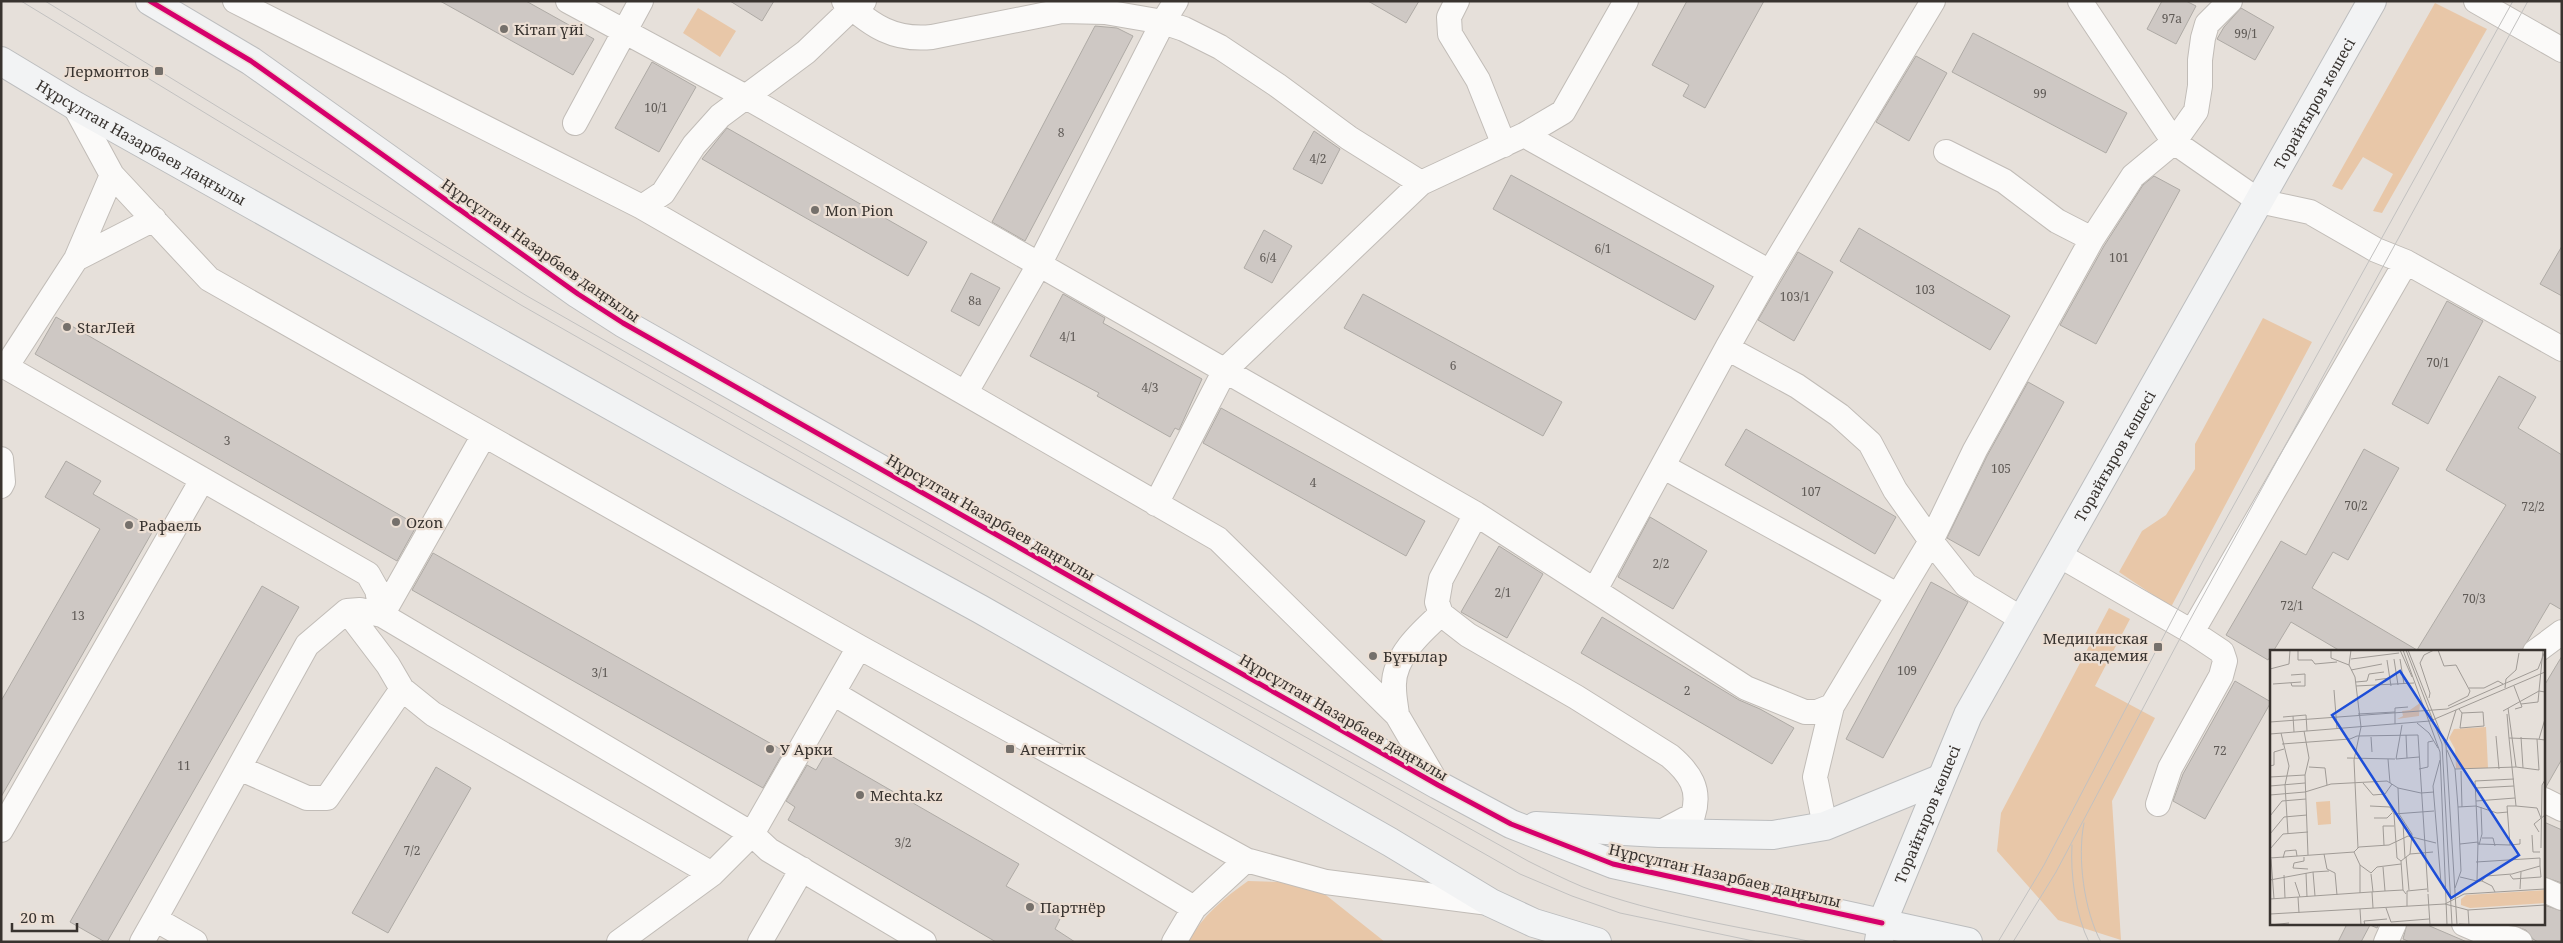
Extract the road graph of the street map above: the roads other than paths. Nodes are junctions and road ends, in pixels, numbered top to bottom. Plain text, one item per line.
1 (150, 1) edge
2 (235, 1) edge
3 (568, 1) edge
4 (641, 1) edge
5 (1176, 1) edge
6 (1457, 1) edge
7 (1626, 1) edge
8 (1933, 1) edge
9 (2080, 1) edge
10 (2230, 1) edge
11 (2372, 1) edge
12 (2476, 1) edge
13 (854, 4) edge
14 (1054, 6) edge
15 (1163, 22) junction
16 (625, 31) junction
17 (2562, 50) edge
18 (1, 61) edge
19 (746, 97) junction
20 (74, 105) junction
21 (575, 123) dead end
22 (1514, 140) junction
23 (2174, 142) junction
24 (1946, 152) dead end
25 (112, 175) junction
26 (1421, 183) junction
27 (2259, 201) junction
28 (642, 207) junction
29 (154, 219) junction
30 (2092, 239) junction
31 (76, 259) junction
32 (2406, 262) junction
33 (1040, 263) junction
34 (1770, 272) junction
35 (1727, 348) junction
36 (2562, 348) edge
37 (1225, 370) junction
38 (4, 371) edge
39 (966, 392) junction
40 (484, 435) junction
41 (1, 459) edge
42 (1664, 467) junction
43 (202, 480) junction
44 (1, 486) edge
45 (1156, 504) junction
46 (1476, 514) junction
47 (1931, 541) junction
48 (2059, 555) junction
49 (1595, 590) junction
50 (1897, 595) junction
51 (347, 611) junction
52 (1441, 614) junction
53 (382, 615) junction
54 (2022, 619) junction
55 (2192, 632) junction
56 (2562, 632) edge
57 (859, 647) junction
58 (2538, 650) edge
59 (402, 689) junction
60 (833, 693) junction
61 (1832, 706) junction
62 (1397, 715) junction
63 (239, 768) junction
64 (1940, 779) junction
65 (1438, 785) junction
66 (2158, 804) dead end
67 (1511, 824) junction
68 (1825, 826) junction
69 (1, 830) edge
70 (1659, 833) junction
71 (752, 834) junction
72 (1246, 860) junction
73 (802, 869) junction
74 (712, 874) junction
75 (2546, 891) edge
76 (2562, 898) edge
77 (1491, 903) junction
78 (1194, 908) junction
79 (155, 919) junction
80 (1534, 923) junction
81 (2393, 926) edge
82 (2469, 926) edge
83 (1880, 932) edge
84 (142, 942) edge
85 (195, 942) edge
86 (619, 942) edge
87 (760, 942) edge
88 (924, 942) edge
89 (1174, 942) edge
90 (1558, 942) edge
91 (1597, 942) edge
92 (1968, 942) edge
93 (2386, 942) edge
94 (2520, 942) edge

1 - 65 main road, Нұрсұлтан Назарбаев даңғылы
2 - 28 lane
3 - 16 lane
4 - 16 lane
5 - 15 lane
6 - 22 lane
7 - 22 lane
8 - 34 lane
9 - 23 lane
10 - 23 lane
11 - 27 main road, Торайғыров көшесі
12 - 17 lane
13 - 14 lane
13 - 19 lane
14 - 15 lane
15 - 26 lane
15 - 33 lane
16 - 19 lane
16 - 21 lane
18 - 20 main road, Нұрсұлтан Назарбаев даңғылы
19 - 28 lane
19 - 33 lane
20 - 25 lane
20 - 77 main road, Нұрсұлтан Назарбаев даңғылы
22 - 26 lane
22 - 34 lane
23 - 27 lane
23 - 30 lane
24 - 30 lane
25 - 29 lane
25 - 31 lane
26 - 37 lane
27 - 32 lane
27 - 48 main road, Торайғыров көшесі
28 - 39 lane
29 - 31 lane
29 - 40 lane
30 - 47 lane
31 - 38 lane
32 - 36 lane
32 - 55 lane
33 - 37 lane
33 - 39 lane
34 - 35 lane
35 - 42 lane
35 - 47 lane
37 - 45 lane
37 - 46 lane
38 - 43 lane
39 - 45 lane
40 - 53 lane
40 - 57 lane
41 - 44 lane
42 - 49 lane
42 - 50 lane
43 - 53 lane
43 - 69 lane
45 - 62 lane
46 - 49 lane
46 - 52 lane
47 - 50 lane
47 - 54 lane
48 - 54 main road, Торайғыров көшесі
48 - 55 lane
49 - 61 lane
50 - 61 lane
51 - 53 lane
51 - 59 lane
51 - 63 lane
52 - 62 lane
52 - 70 lane
53 - 71 lane
54 - 64 main road, Торайғыров көшесі
55 - 66 lane
56 - 58 lane
57 - 60 lane
57 - 72 lane
59 - 63 lane
59 - 74 lane
60 - 71 lane
60 - 78 lane
61 - 68 lane
62 - 65 lane
63 - 79 lane
64 - 68 main road
64 - 83 main road, Торайғыров көшесі
65 - 67 main road, Нұрсұлтан Назарбаев даңғылы
67 - 70 main road
67 - 83 main road, Нұрсұлтан Назарбаев даңғылы
68 - 70 main road
71 - 73 lane
71 - 74 lane
72 - 77 lane
72 - 78 lane
73 - 87 lane
73 - 88 lane
74 - 86 lane
75 - 76 lane
77 - 80 main road, Нұрсұлтан Назарбаев даңғылы
78 - 89 lane
79 - 84 lane
79 - 85 lane
80 - 90 main road
80 - 91 main road, Нұрсұлтан Назарбаев даңғылы
81 - 93 lane
82 - 94 lane
83 - 92 main road, Нұрсұлтан Назарбаев даңғылы

